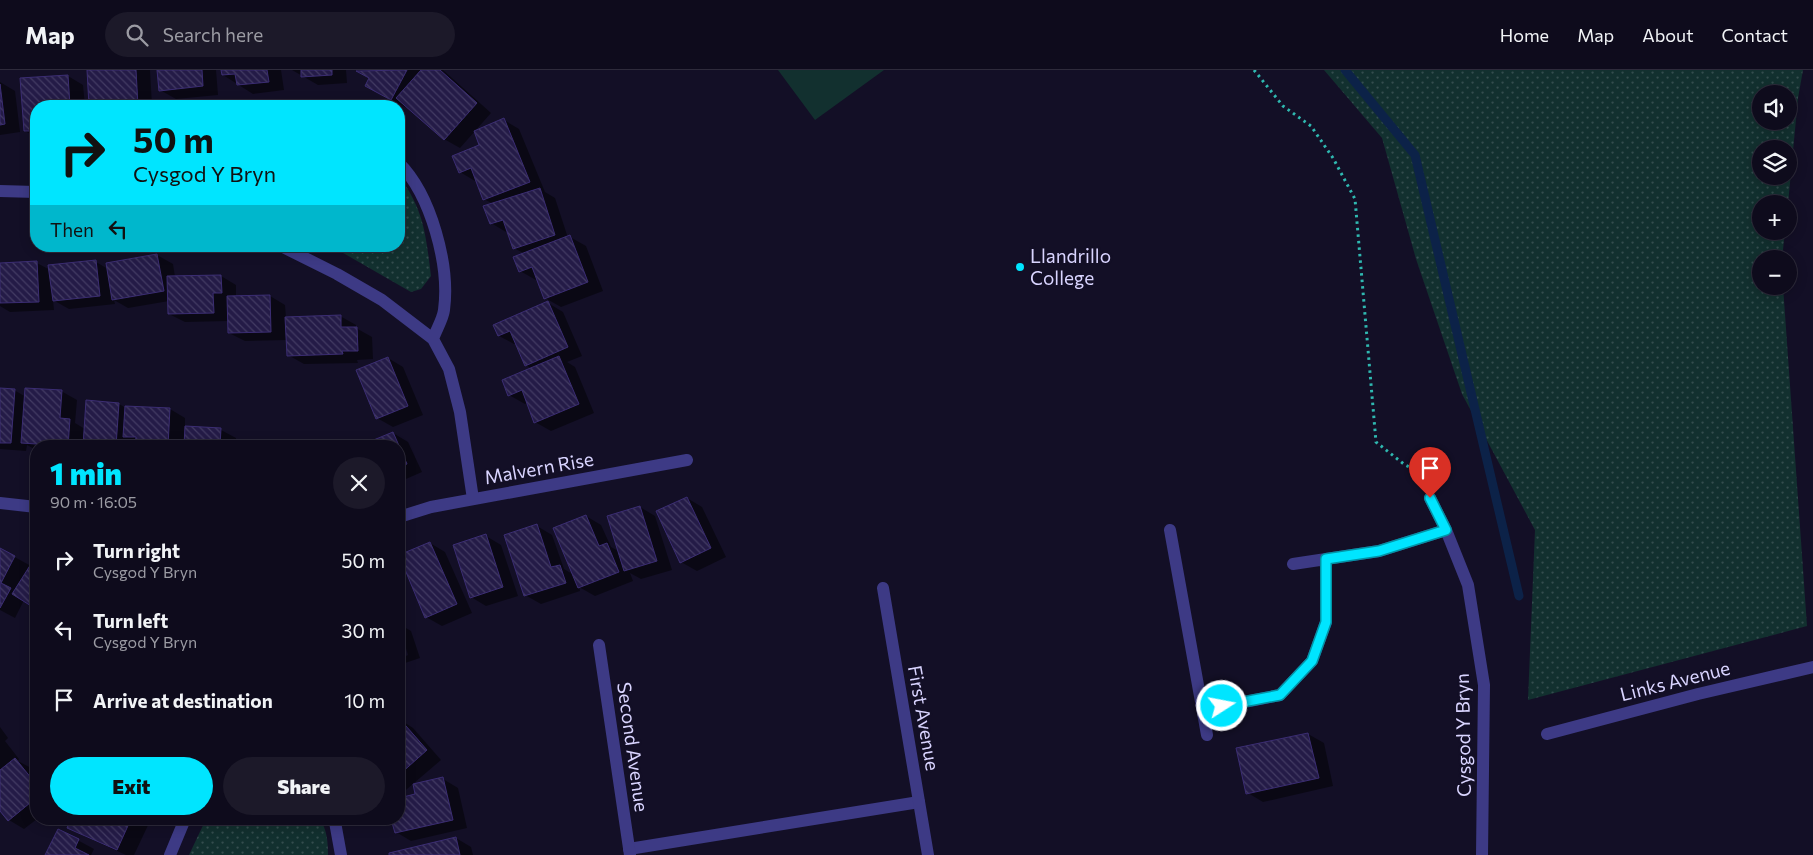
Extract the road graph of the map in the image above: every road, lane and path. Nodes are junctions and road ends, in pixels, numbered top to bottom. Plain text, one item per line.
1 (1254, 70) edge
2 (405, 171) edge
3 (0, 191) edge
4 (30, 192) edge
5 (293, 252) edge
6 (433, 338) junction
7 (687, 460) dead end
8 (1430, 498) joint
9 (473, 499) junction
10 (0, 504) edge
11 (30, 506) edge
12 (405, 515) edge
13 (1170, 530) dead end
14 (1446, 530) junction
15 (1326, 559) junction
16 (1293, 564) dead end
17 (883, 588) dead end
18 (599, 645) dead end
19 (1813, 667) edge
20 (1202, 710) junction
21 (1547, 734) dead end
22 (1208, 735) dead end
23 (919, 802) junction
24 (182, 825) edge
25 (336, 825) edge
26 (630, 852) edge
27 (170, 855) edge
28 (341, 855) edge
29 (928, 855) edge
30 (1482, 855) edge

1 - 8 path
2 - 6 street
3 - 4 street
5 - 6 street
6 - 9 street
7 - 9 street, Malvern Rise
8 - 14 street, Cysgod Y Bryn
9 - 12 street, Malvern Rise
10 - 11 street
13 - 20 street
14 - 15 street
14 - 30 street, Cysgod Y Bryn
15 - 16 street
15 - 20 street
17 - 23 street, First Avenue
18 - 26 street, Second Avenue
19 - 21 street, Links Avenue
20 - 22 street
23 - 26 street
23 - 29 street, First Avenue
24 - 27 street
25 - 28 street

